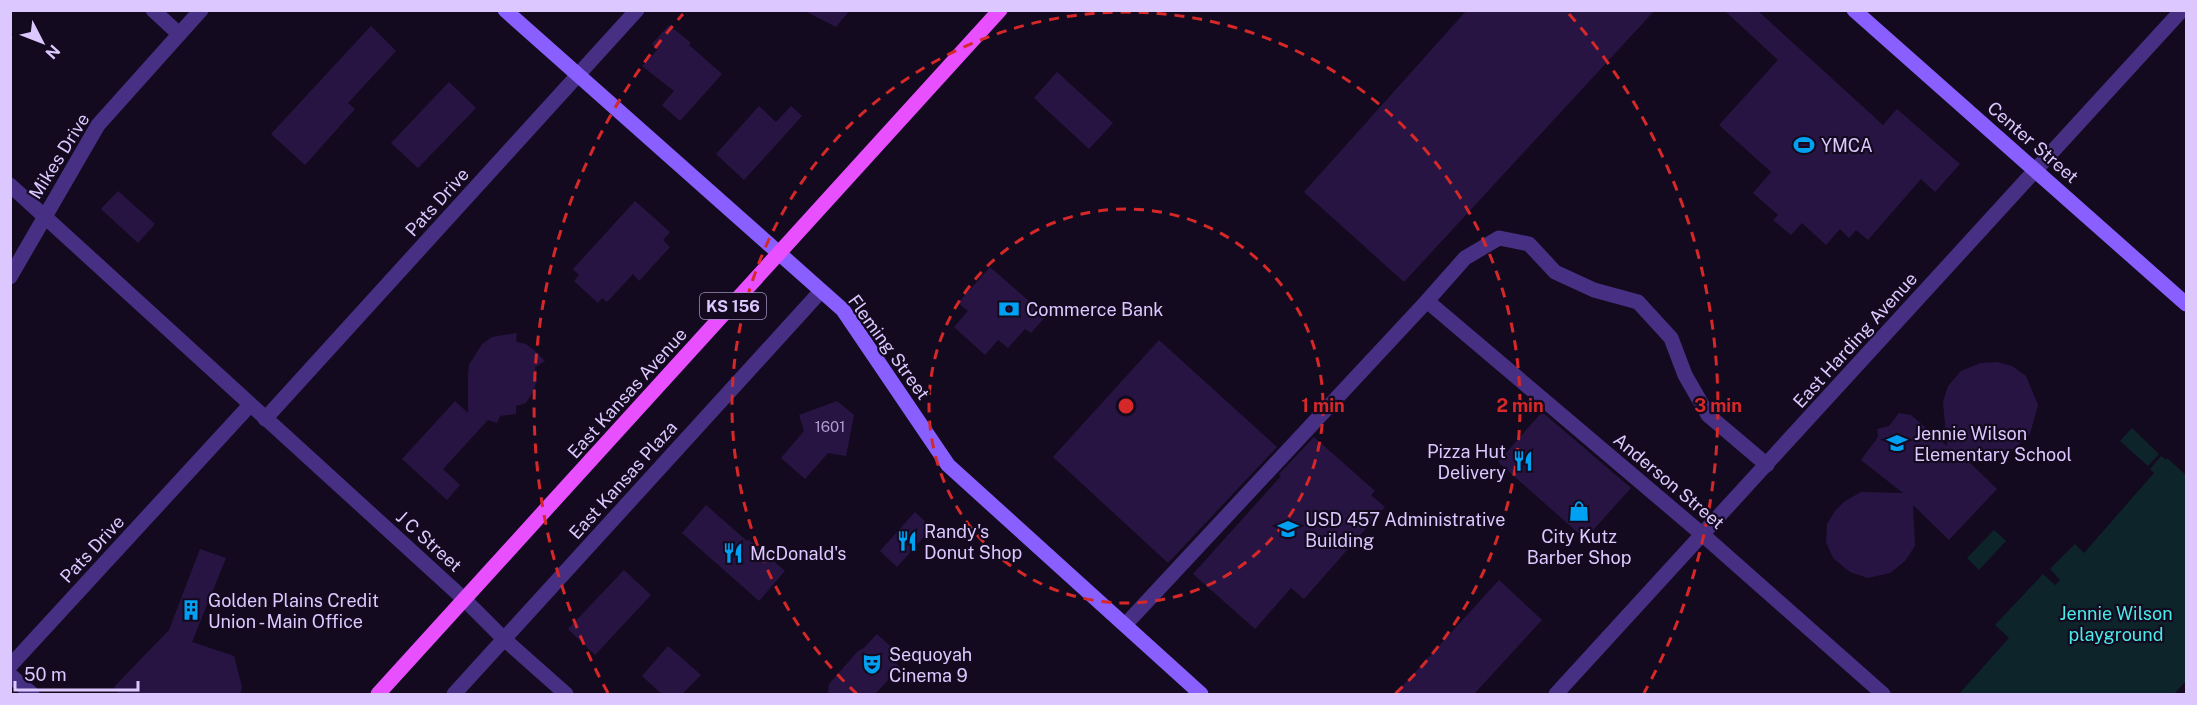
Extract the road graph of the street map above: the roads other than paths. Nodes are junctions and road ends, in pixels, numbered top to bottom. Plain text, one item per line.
1 (153, 10) edge
2 (201, 10) edge
3 (506, 10) edge
4 (637, 10) edge
5 (1000, 10) edge
6 (1854, 10) edge
7 (2182, 10) edge
8 (179, 34) junction
9 (578, 76) junction
10 (2036, 171) junction
11 (10, 185) edge
12 (45, 215) junction
13 (779, 255) junction
14 (10, 277) edge
15 (821, 291) junction
16 (1427, 301) junction
17 (2187, 304) edge
18 (250, 405) junction
19 (265, 419) junction
20 (1767, 465) junction
21 (1703, 535) junction
22 (465, 600) junction
23 (1125, 625) junction
24 (504, 639) junction
25 (10, 666) edge
26 (10, 675) edge
27 (32, 694) edge
28 (378, 694) edge
29 (454, 694) edge
30 (566, 694) edge
31 (1202, 694) edge
32 (1556, 694) edge
33 (1883, 694) edge

1 - 8 street
2 - 8 street, Mikes Drive
3 - 9 street, Fleming Street
4 - 9 street, Pats Drive
5 - 13 main road, East Kansas Avenue / KS 156
6 - 10 street, Center Street
7 - 10 street, East Harding Avenue
8 - 12 street, Mikes Drive
9 - 13 street, Fleming Street
9 - 19 street, Pats Drive
10 - 17 street, Center Street
10 - 20 street, East Harding Avenue
11 - 12 street
12 - 14 street, Mikes Drive
12 - 18 street
13 - 15 street, Fleming Street
13 - 22 main road, East Kansas Avenue / KS 156
15 - 23 street, Fleming Street
15 - 24 street, East Kansas Plaza
16 - 20 street
16 - 21 street, Anderson Street
16 - 23 street
18 - 19 street, J C Street
18 - 25 street, Pats Drive
19 - 22 street, J C Street
20 - 21 street, East Harding Avenue
21 - 32 street, East Harding Avenue
21 - 33 street, Anderson Street
22 - 24 street, J C Street
22 - 28 main road, East Kansas Avenue / KS 156
23 - 31 street, Fleming Street
24 - 29 street, East Kansas Plaza
24 - 30 street, J C Street
26 - 27 street

